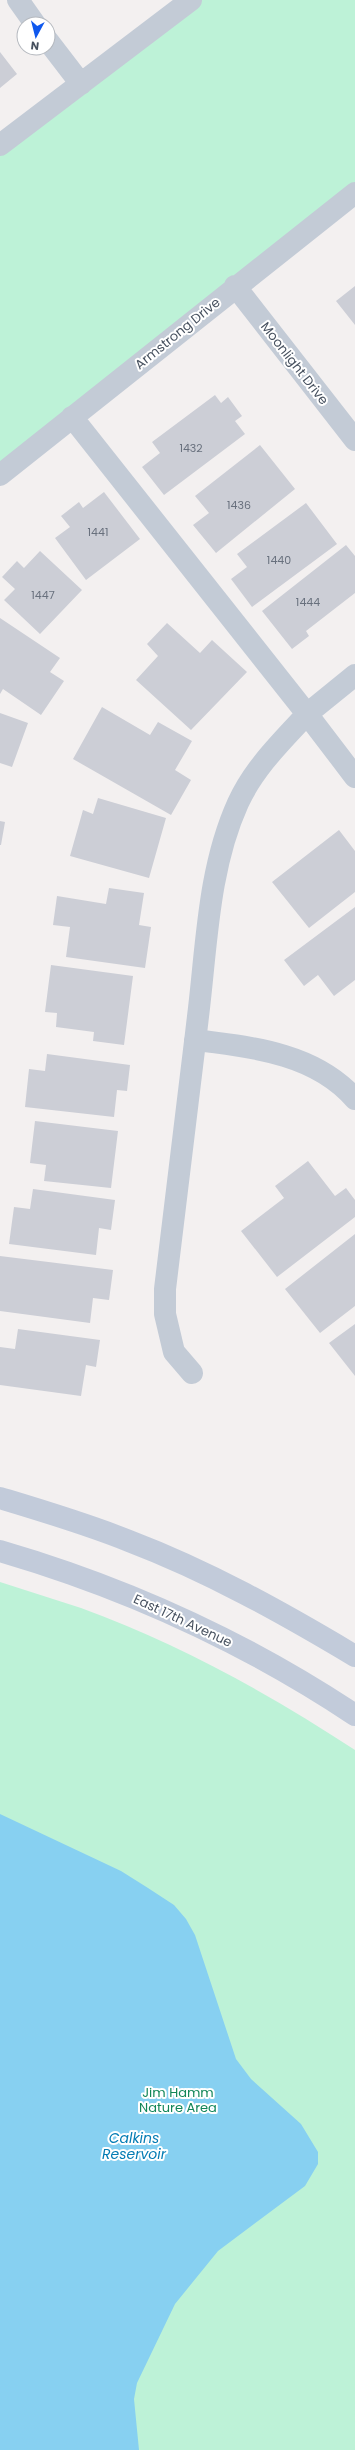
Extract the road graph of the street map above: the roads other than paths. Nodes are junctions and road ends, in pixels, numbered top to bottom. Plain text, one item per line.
1 (18, 0) edge
2 (191, 0) edge
3 (30, 16) edge
4 (56, 51) edge
5 (81, 84) junction
6 (0, 145) edge
7 (355, 193) edge
8 (235, 286) junction
9 (72, 417) junction
10 (355, 440) edge
11 (0, 474) edge
12 (355, 675) edge
13 (307, 714) junction
14 (355, 777) edge
15 (195, 1040) junction
16 (355, 1099) edge
17 (192, 1373) dead end
18 (0, 1498) edge
19 (0, 1551) edge
20 (355, 1656) edge
21 (355, 1715) edge

1 - 3 street
2 - 5 street
4 - 5 street
5 - 6 street
7 - 8 street, Armstrong Drive
8 - 9 street, Armstrong Drive
8 - 10 street, Moonlight Drive
9 - 11 street, Armstrong Drive
9 - 13 street
12 - 13 street
13 - 14 street
13 - 15 street
15 - 16 street
15 - 17 street
18 - 20 main road
19 - 21 main road, East 17th Avenue

